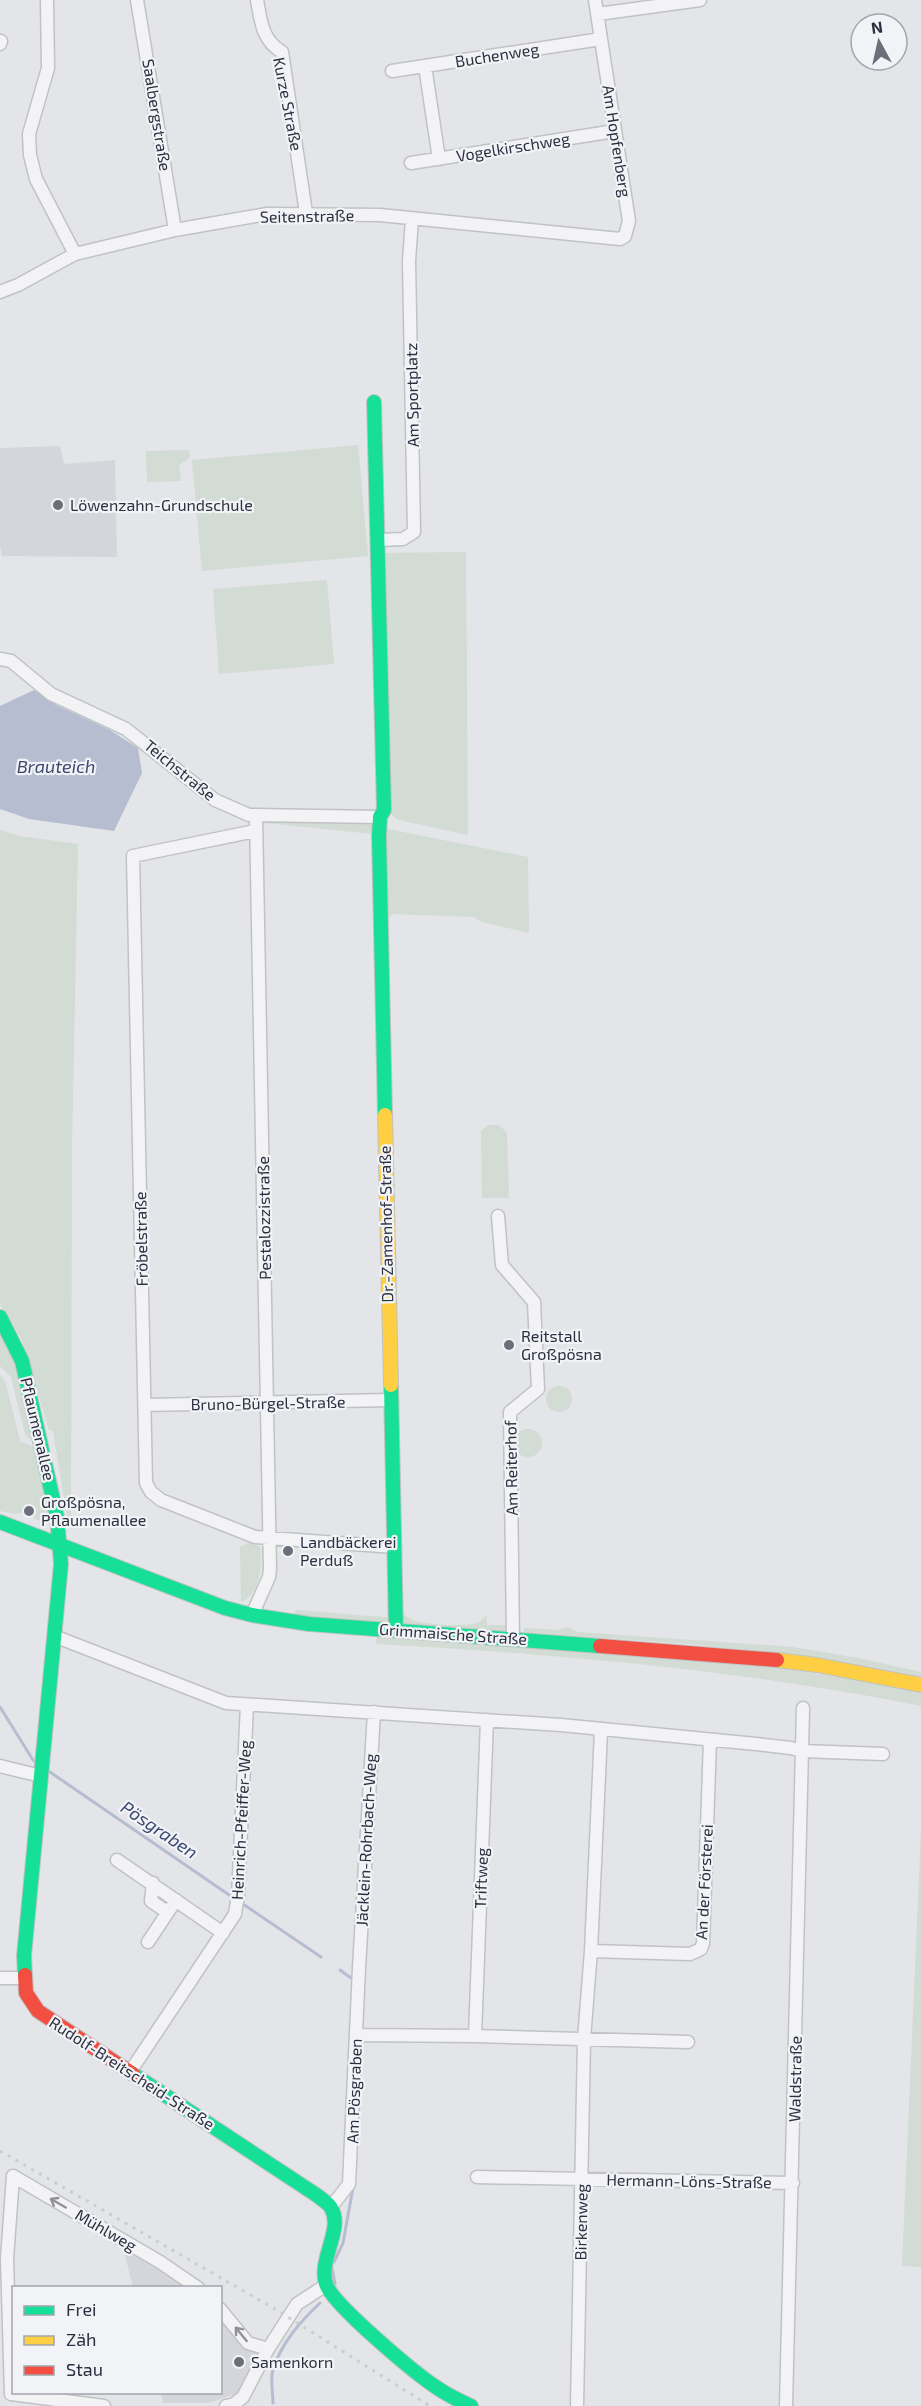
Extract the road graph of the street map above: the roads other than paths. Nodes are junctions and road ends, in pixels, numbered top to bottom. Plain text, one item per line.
1 (47, 0) edge
2 (137, 0) edge
3 (257, 0) edge
4 (596, 0) edge
5 (700, 0) edge
6 (598, 14) junction
7 (602, 42) junction
8 (425, 66) junction
9 (392, 71) dead end
10 (615, 131) junction
11 (439, 159) junction
12 (411, 163) dead end
13 (306, 213) junction
14 (412, 219) junction
15 (175, 230) junction
16 (625, 236) joint
17 (75, 254) junction
18 (0, 291) edge
19 (374, 402) dead end
20 (378, 540) junction
21 (0, 659) edge
22 (256, 816) junction
23 (380, 817) junction
24 (255, 831) junction
25 (498, 1216) dead end
26 (0, 1317) edge
27 (390, 1400) junction
28 (268, 1403) junction
29 (145, 1405) junction
30 (0, 1522) edge
31 (268, 1539) junction
32 (60, 1546) junction
33 (394, 1547) junction
34 (252, 1615) junction
35 (396, 1631) junction
36 (54, 1636) junction
37 (513, 1638) junction
38 (921, 1685) edge
39 (247, 1705) junction
40 (803, 1708) dead end
41 (374, 1712) junction
42 (487, 1720) junction
43 (601, 1731) junction
44 (710, 1740) junction
45 (802, 1751) junction
46 (884, 1754) dead end
47 (0, 1766) edge
48 (42, 1769) junction
49 (117, 1860) dead end
50 (153, 1883) junction
51 (176, 1900) junction
52 (167, 1912) junction
53 (223, 1933) junction
54 (148, 1942) dead end
55 (591, 1951) junction
56 (359, 1974) joint
57 (0, 1977) edge
58 (24, 1978) junction
59 (356, 2035) junction
60 (474, 2036) junction
61 (584, 2039) junction
62 (687, 2042) dead end
63 (130, 2072) junction
64 (477, 2177) dead end
65 (582, 2178) junction
66 (793, 2183) junction
67 (331, 2207) junction
68 (3, 2259) edge
69 (326, 2285) junction
70 (195, 2286) edge
71 (222, 2311) edge
72 (268, 2349) junction
73 (104, 2406) edge
74 (226, 2406) edge
75 (471, 2406) edge
76 (577, 2406) edge
77 (786, 2406) edge

1 - 17 street
2 - 15 street, Saalbergstraße
3 - 13 street, Kurze Straße
4 - 6 street, Am Hopfenberg
5 - 6 street
6 - 7 street, Am Hopfenberg
7 - 8 street, Buchenweg
7 - 10 street, Am Hopfenberg
8 - 9 street, Buchenweg
8 - 11 street
10 - 11 street, Vogelkirschweg
10 - 16 street, Am Hopfenberg
11 - 12 street, Vogelkirschweg
13 - 14 street, Seitenstraße
13 - 15 street, Seitenstraße
14 - 16 street, Seitenstraße
14 - 20 street, Am Sportplatz
15 - 17 street, Seitenstraße
17 - 18 street, Seitenstraße
19 - 20 street
20 - 23 street
21 - 22 street, Teichstraße
22 - 23 street, Teichstraße
22 - 24 street, Pestalozzistraße
23 - 27 street, Dr.-Zamenhof-Straße
24 - 28 street, Pestalozzistraße
24 - 29 street, Fröbelstraße
25 - 37 street, Am Reiterhof
26 - 32 street, Pflaumenallee
27 - 28 street, Bruno-Bürgel-Straße
27 - 33 street, Dr.-Zamenhof-Straße
28 - 29 street, Bruno-Bürgel-Straße
28 - 31 street, Pestalozzistraße
29 - 31 street, Fröbelstraße
30 - 32 street, Grimmaische Straße
31 - 33 street, Fröbelstraße
31 - 34 street, Pestalozzistraße
32 - 34 street, Grimmaische Straße
32 - 36 street, Rudolf-Breitscheid-Straße
33 - 35 street, Dr.-Zamenhof-Straße
34 - 35 street, Grimmaische Straße
35 - 37 street, Grimmaische Straße
36 - 39 street
36 - 48 street, Rudolf-Breitscheid-Straße
37 - 38 street, Grimmaische Straße
39 - 41 street
39 - 53 street, Heinrich-Pfeiffer-Weg
40 - 45 street, Waldstraße
41 - 42 street
41 - 56 street, Jäcklein-Rohrbach-Weg
42 - 43 street
42 - 60 street, Triftweg
43 - 44 street
43 - 55 street
44 - 45 street
44 - 55 street, An der Försterei
45 - 46 street
45 - 66 street, Waldstraße
47 - 48 street
48 - 58 street, Rudolf-Breitscheid-Straße
49 - 50 street
50 - 51 street
50 - 52 street
51 - 52 street
51 - 53 street
52 - 54 street
53 - 63 street, Heinrich-Pfeiffer-Weg
55 - 61 street
56 - 59 street, Am Pösgraben
57 - 58 street
58 - 63 street, Rudolf-Breitscheid-Straße
59 - 60 street
59 - 67 street, Am Pösgraben
60 - 61 street
61 - 62 street
61 - 65 street, Birkenweg
63 - 67 street, Rudolf-Breitscheid-Straße
64 - 65 street, Hermann-Löns-Straße
65 - 66 street, Hermann-Löns-Straße
65 - 76 street, Birkenweg
66 - 77 street, Waldstraße
67 - 69 street
70 -> 68 street, Mühlweg
68 - 73 street
69 - 72 street
69 - 75 street
72 -> 71 street
72 - 74 street

